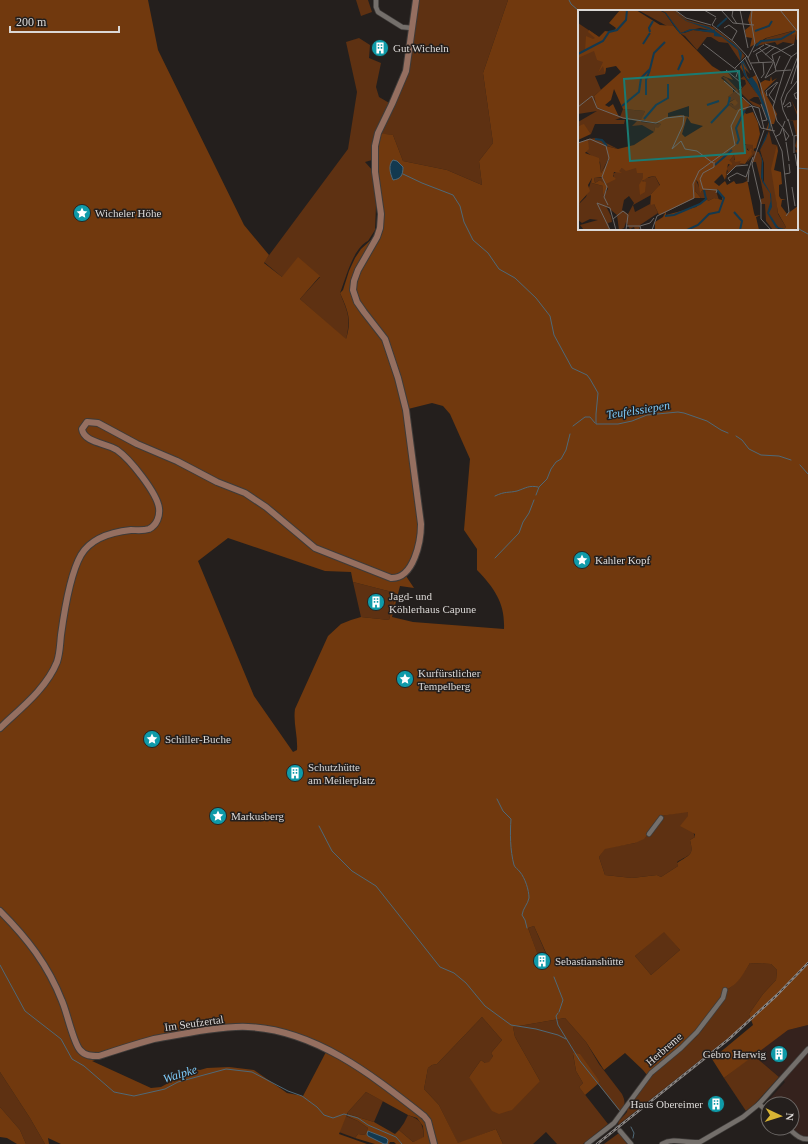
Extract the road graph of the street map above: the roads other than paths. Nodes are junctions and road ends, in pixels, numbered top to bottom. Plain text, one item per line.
1 (376, 0) edge
2 (416, 0) edge
3 (412, 28) junction
4 (0, 728) edge
5 (661, 818) dead end
6 (649, 834) dead end
7 (0, 911) edge
8 (725, 990) dead end
9 (808, 1049) edge
10 (759, 1104) joint
11 (620, 1131) tunnel mouth
12 (797, 1136) edge
13 (808, 1139) edge
14 (695, 1143) edge
15 (434, 1144) edge
16 (587, 1144) edge
17 (631, 1144) edge
18 (662, 1144) edge

1 - 3 street
2 - 3 street
3 - 4 street
5 - 6 street
7 - 15 street, Im Seufzertal
8 - 16 street, Herbreme
9 - 10 street
10 - 14 street
11 - 17 street
12 - 13 street
14 - 18 street

